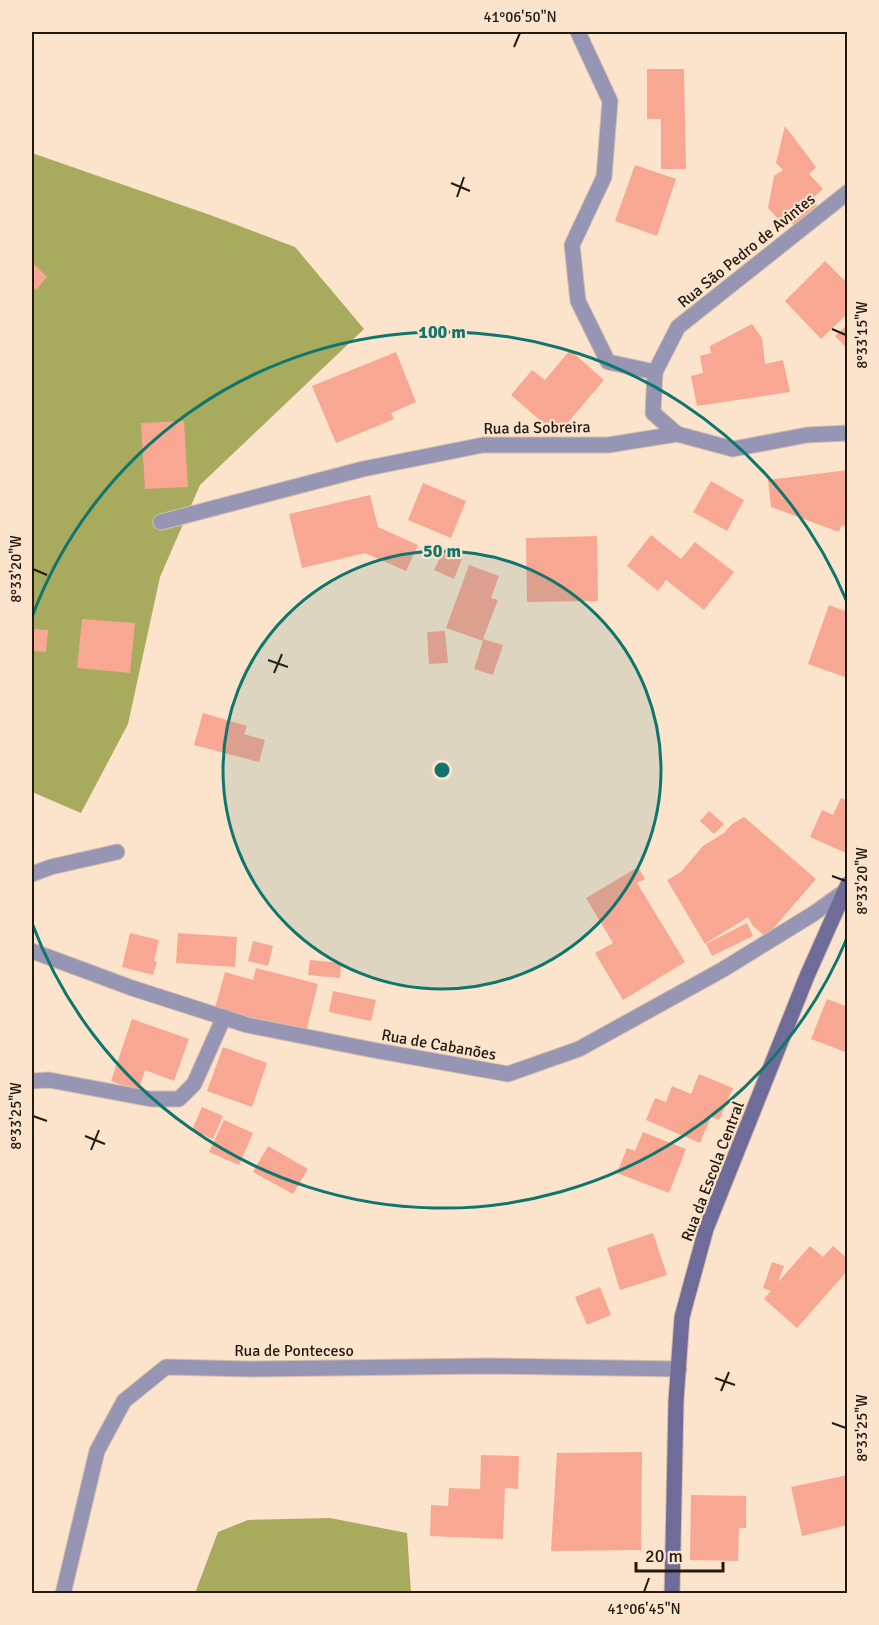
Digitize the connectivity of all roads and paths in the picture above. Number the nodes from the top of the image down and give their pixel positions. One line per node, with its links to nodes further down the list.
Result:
1 (578, 32): 3 (street)
2 (848, 192): 3 (street, Rua São Pedro de Avintes)
3 (655, 372): 5 (street, Rua São Pedro de Avintes)
4 (848, 433): 5 (street, Rua da Sobreira)
5 (676, 434): 6 (street, Rua da Sobreira)
6 (160, 522)
7 (117, 852): 8 (street)
8 (32, 874)
9 (846, 888): 11 (street, Rua de Cabanões); 13 (street, Rua da Escola Central)
10 (32, 951): 11 (street, Rua de Cabanões)
11 (224, 1017): 12 (street)
12 (32, 1081)
13 (679, 1369): 14 (street, Rua de Ponteceso); 15 (street, Rua da Escola Central)
14 (63, 1593)
15 (672, 1593)

